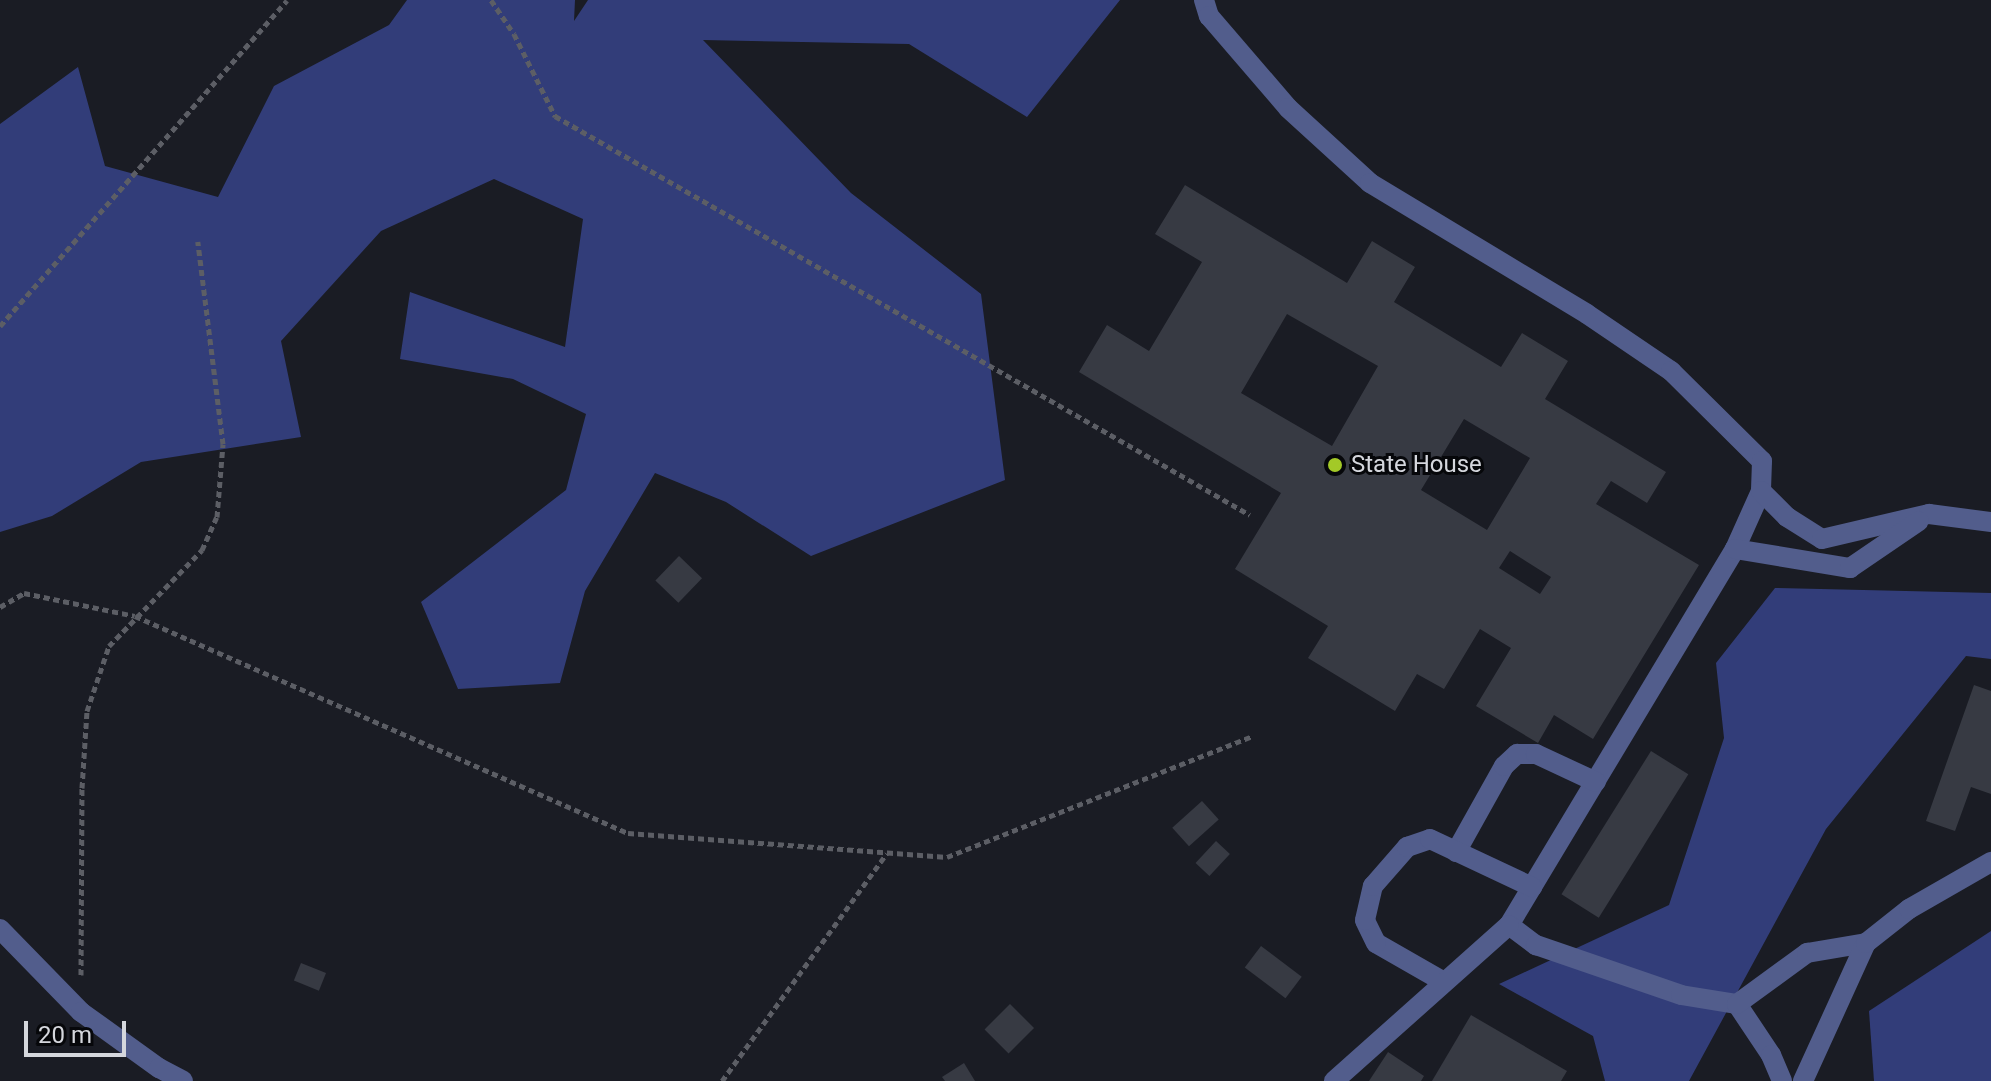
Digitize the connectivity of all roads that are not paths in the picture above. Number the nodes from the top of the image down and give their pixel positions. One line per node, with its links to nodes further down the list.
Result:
1 (1204, 0): 2 (street)
2 (1761, 491): 3 (street); 5 (street)
3 (1929, 514): 4 (street); 5 (street)
4 (1991, 522)
5 (1735, 549): 6 (street)
6 (1596, 782): 7 (street); 9 (street)
7 (1456, 852): 9 (street); 13 (street)
8 (1991, 862): 12 (street)
9 (1532, 887): 10 (street)
10 (1509, 925): 13 (street); 14 (street)
11 (0, 929): 15 (street)
12 (1866, 943): 14 (street); 18 (street)
13 (1444, 982): 16 (street)
14 (1737, 1004): 17 (street)
15 (183, 1081)
16 (1334, 1081)
17 (1782, 1081)
18 (1803, 1081)

